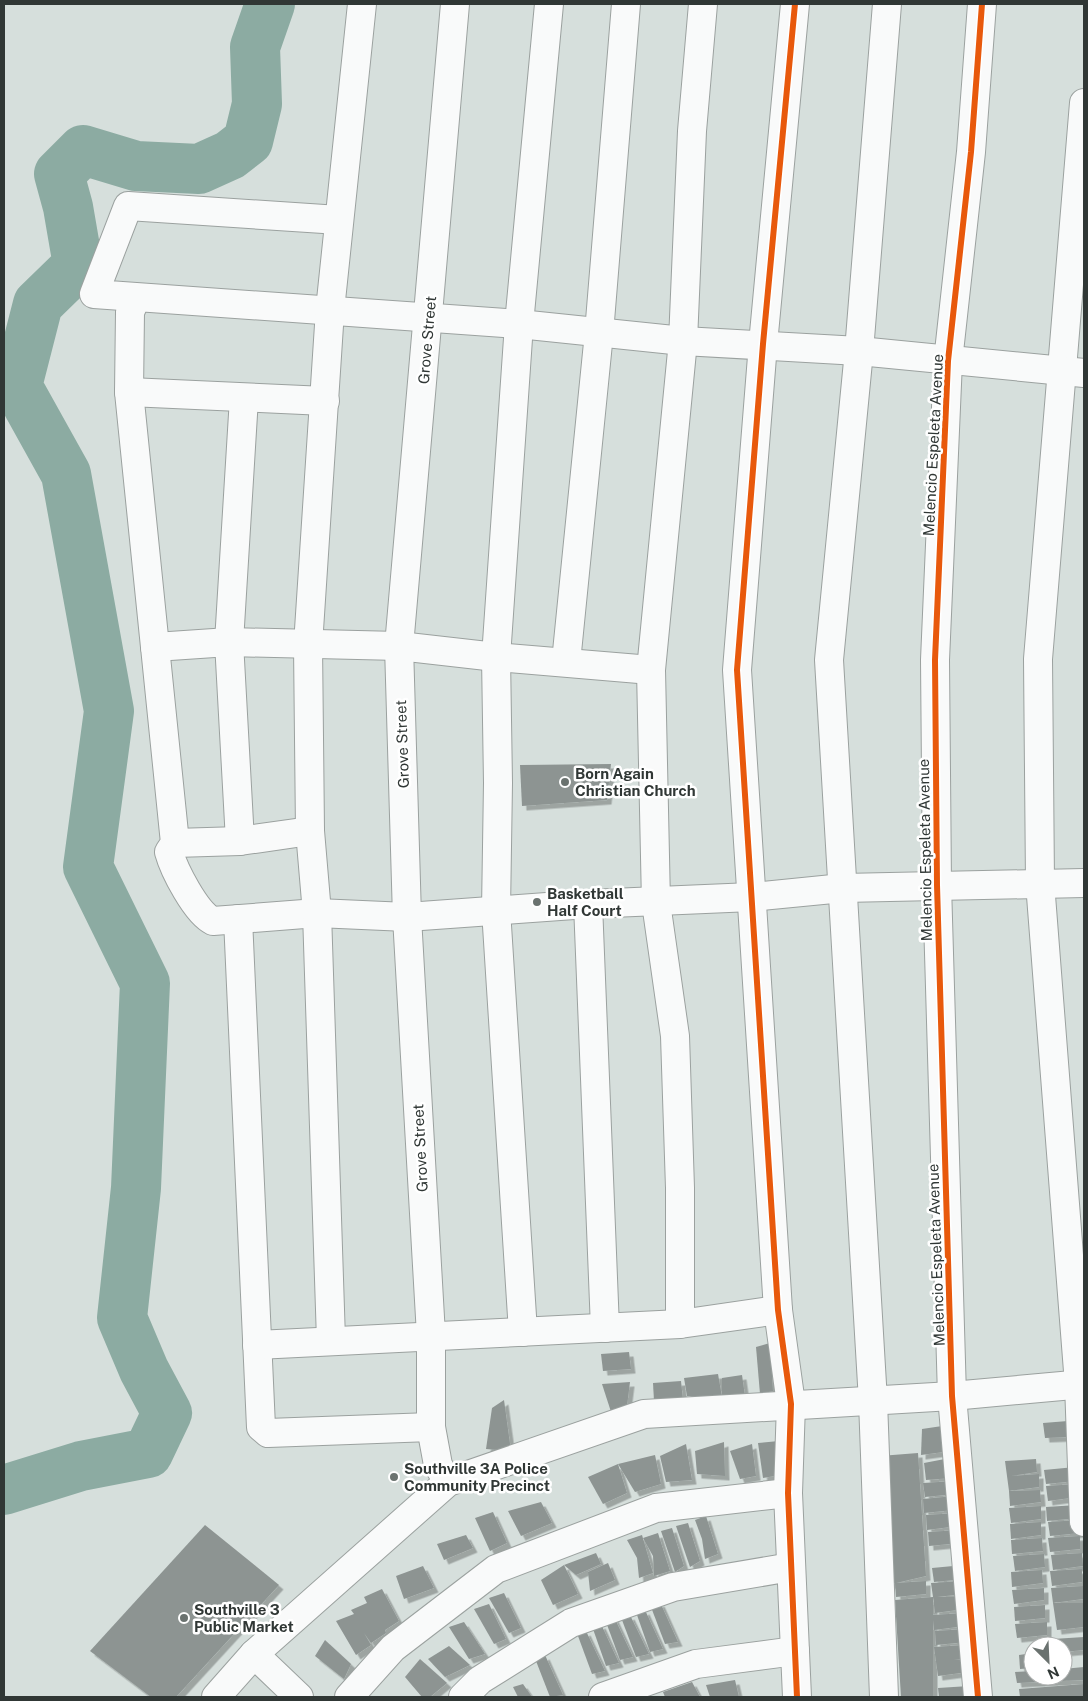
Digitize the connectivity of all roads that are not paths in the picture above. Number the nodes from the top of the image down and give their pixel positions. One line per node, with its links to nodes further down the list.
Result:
1 (362, 4): 10 (street)
2 (455, 4): 13 (street, Grove Street)
3 (549, 4): 14 (street)
4 (626, 4): 15 (street)
5 (703, 4): 16 (street)
6 (796, 4): 17 (street)
7 (887, 4): 18 (street)
8 (982, 4): 19 (street, Melencio Espeleta Avenue)
9 (1084, 102): 20 (street)
10 (339, 220): 11 (street); 12 (street)
11 (136, 298): 12 (street); 21 (street)
12 (330, 310): 13 (street); 23 (street)
13 (429, 317): 14 (street); 26 (street, Grove Street)
14 (519, 324): 15 (street); 28 (street)
15 (599, 333): 16 (street); 29 (street)
16 (683, 341): 17 (street); 30 (street)
17 (764, 344): 18 (street); 38 (street)
18 (859, 350): 19 (street); 37 (street)
19 (948, 361): 20 (street); 36 (street, Melencio Espeleta Avenue)
20 (1072, 372): 34 (street)
21 (129, 392): 22 (street); 27 (street)
22 (244, 398): 23 (street); 24 (street)
23 (325, 401): 25 (street)
24 (228, 642): 25 (street); 27 (street); 32 (street)
25 (308, 645): 26 (street); 31 (street)
26 (399, 646): 28 (street); 43 (street, Grove Street)
27 (155, 647): 33 (street)
28 (496, 657): 29 (street); 41 (street)
29 (566, 662): 30 (street)
30 (651, 670): 39 (street)
31 (310, 830): 32 (street); 42 (street)
32 (240, 841): 33 (street)
33 (175, 843): 44 (street)
34 (1040, 883): 35 (street); 36 (street); 52 (street)
35 (1084, 883)
36 (937, 884): 37 (street); 53 (street, Melencio Espeleta Avenue)
37 (843, 888): 38 (street); 54 (street)
38 (752, 897): 39 (street); 45 (street)
39 (656, 903): 40 (street); 46 (street)
40 (588, 904): 41 (street); 47 (street)
41 (496, 910): 43 (street); 48 (street)
42 (317, 913): 43 (street); 44 (street); 50 (street)
43 (407, 917): 49 (street, Grove Street)
44 (238, 919): 51 (street)
45 (778, 1310): 46 (street); 55 (street)
46 (680, 1324): 47 (street)
47 (605, 1328): 48 (street)
48 (524, 1332): 49 (street)
49 (431, 1335): 50 (street); 56 (street, Grove Street)
50 (331, 1340): 51 (street)
51 (257, 1345): 56 (street)
52 (1082, 1384): 53 (street); 59 (street)
53 (952, 1396): 54 (street); 70 (street, Melencio Espeleta Avenue)
54 (873, 1401): 55 (street); 69 (street)
55 (791, 1404): 57 (street); 58 (street)
56 (431, 1427): 57 (street, Grove Street)
57 (448, 1482): 62 (street)
58 (788, 1493): 60 (street); 65 (street)
59 (1084, 1522)
60 (791, 1567): 61 (street); 66 (street)
61 (795, 1652): 67 (street); 68 (street)
62 (254, 1654): 63 (street); 64 (street)
63 (216, 1697)
64 (299, 1697)
65 (349, 1697)
66 (463, 1697)
67 (603, 1697)
68 (797, 1697)
69 (884, 1697)
70 (978, 1697)

